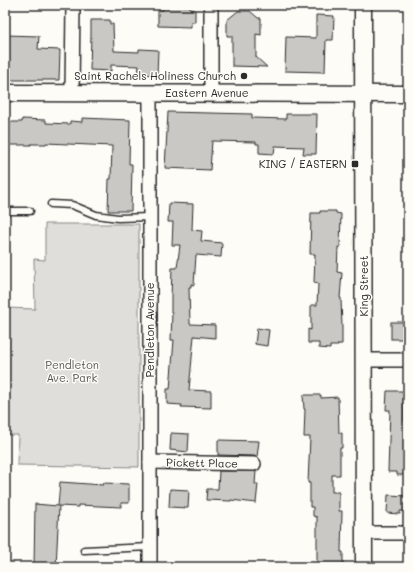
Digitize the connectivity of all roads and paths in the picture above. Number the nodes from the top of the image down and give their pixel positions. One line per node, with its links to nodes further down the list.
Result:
1 (73, 5): 5 (street)
2 (211, 5): 7 (street)
3 (363, 5): 8 (street, King Street)
4 (5, 93): 5 (street, Eastern Avenue)
5 (72, 93): 6 (street, Eastern Avenue)
6 (150, 93): 7 (street, Eastern Avenue); 13 (street, Pendleton Avenue)
7 (211, 93): 8 (street, Eastern Avenue)
8 (363, 94): 9 (street, Eastern Avenue); 14 (street, King Street)
9 (408, 94)
10 (51, 204): 13 (lane)
11 (5, 211): 12 (lane)
12 (30, 211)
13 (150, 218): 16 (street, Pendleton Avenue)
14 (364, 360): 15 (street); 18 (street, King Street)
15 (408, 360)
16 (150, 462): 17 (street, Pickett Place); 20 (street, Pendleton Avenue)
17 (254, 464)
18 (364, 533): 19 (street); 23 (street, King Street)
19 (408, 533)
20 (150, 548): 21 (lane); 22 (street, Pendleton Avenue)
21 (84, 550)
22 (150, 567)
23 (364, 567)

